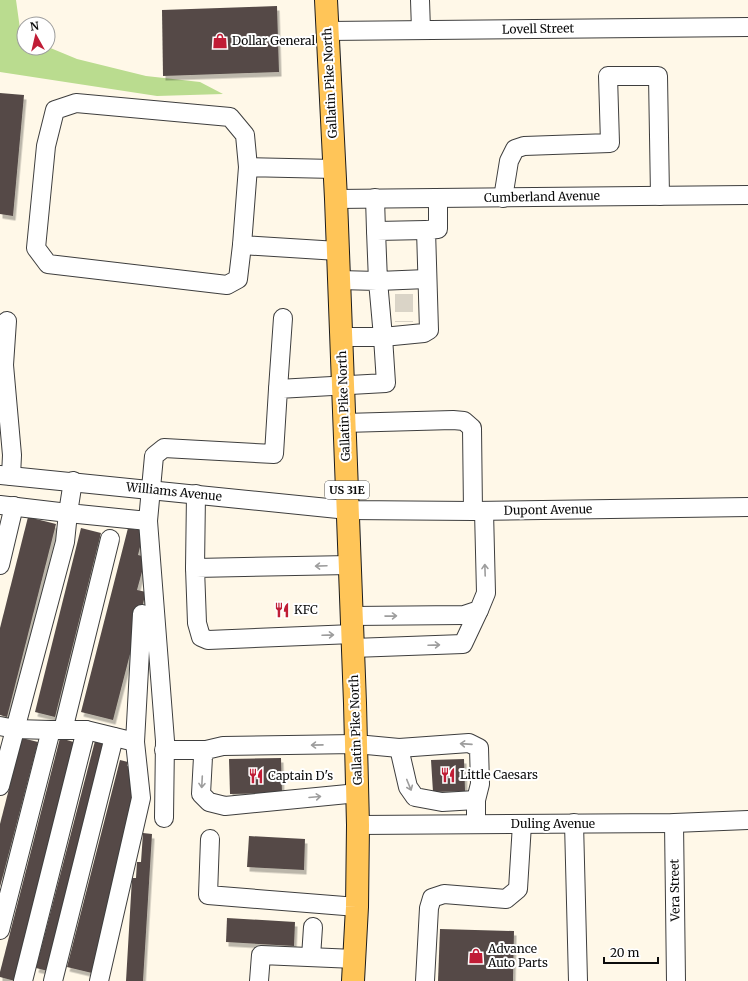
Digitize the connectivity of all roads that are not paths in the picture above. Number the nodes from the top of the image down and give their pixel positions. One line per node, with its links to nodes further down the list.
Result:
1 (326, 0): 5 (main road, Gallatin Pike North / US 31E)
2 (420, 0): 4 (street)
3 (748, 27): 4 (street, Lovell Street)
4 (421, 30): 5 (street, Lovell Street)
5 (327, 31): 7 (main road, Gallatin Pike North / US 31E)
6 (248, 167): 7 (street); 16 (street); 16 (street)
7 (335, 169): 13 (main road, Gallatin Pike North / US 31E)
8 (660, 196): 9 (street, Cumberland Avenue); 12 (street, Cumberland Avenue); 12 (street)
9 (748, 196)
10 (375, 198): 11 (street, Cumberland Avenue); 13 (street, Cumberland Avenue); 15 (street)
11 (438, 198): 12 (street, Cumberland Avenue); 14 (street)
12 (503, 198)
13 (336, 199): 17 (main road, Gallatin Pike North / US 31E)
14 (426, 230): 15 (street); 18 (street)
15 (376, 231): 20 (street)
16 (242, 245): 17 (street)
17 (338, 251): 19 (main road, Gallatin Pike North / US 31E)
18 (427, 279): 20 (street); 24 (street)
19 (339, 280): 20 (street); 23 (main road, Gallatin Pike North / US 31E)
20 (378, 280): 24 (street)
21 (283, 318): 26 (street)
22 (7, 321): 28 (street)
23 (341, 337): 24 (street); 25 (main road, Gallatin Pike North / US 31E)
24 (383, 337): 25 (street)
25 (343, 386): 26 (street); 27 (main road, Gallatin Pike North / US 31E)
26 (278, 389): 31 (street)
27 (344, 422): 35 (main road, Gallatin Pike North / US 31E); 36 (street)
28 (6, 440): 29 (street)
29 (5, 475): 30 (street, Williams Avenue)
30 (73, 481): 31 (street, Williams Avenue); 37 (street)
31 (152, 490): 32 (street, Williams Avenue); 38 (street)
32 (196, 494): 35 (street, Williams Avenue); 42 (street)
33 (7, 505): 37 (street); 40 (street)
34 (748, 507): 36 (street, Dupont Avenue)
35 (348, 510): 36 (street, Dupont Avenue); 41 (main road, Gallatin Pike North / US 31E)
36 (478, 511): 43 (street, one-way to 36)
37 (68, 513): 38 (street); 46 (street)
38 (148, 521): 53 (street)
39 (110, 539): 47 (street)
40 (0, 565)
41 (350, 565): 42 (street, one-way to 42); 45 (main road, Gallatin Pike North / US 31E)
42 (195, 568): 45 (street, one-way to 45)
43 (479, 610): 45 (street, one-way to 43); 45 (street, one-way to 43)
44 (142, 614): 50 (street)
45 (353, 633): 51 (main road, Gallatin Pike North / US 31E)
46 (7, 728): 47 (street); 55 (street)
47 (57, 730): 48 (street); 68 (street)
48 (86, 730): 49 (street); 71 (street)
49 (114, 737): 50 (street); 73 (street)
50 (135, 742): 74 (street)
51 (356, 744): 52 (street); 54 (street, one-way to 54); 56 (main road, Gallatin Pike North / US 31E)
52 (399, 748): 57 (street, one-way to 57); 57 (street, one-way to 52)
53 (164, 750): 54 (street); 58 (street)
54 (206, 750): 56 (street, one-way to 56)
55 (0, 786)
56 (358, 793): 64 (main road, Gallatin Pike North / US 31E)
57 (476, 800): 62 (street)
58 (164, 818)
59 (748, 820): 61 (street, Duling Avenue)
60 (574, 823): 61 (street, Duling Avenue); 63 (street, Duling Avenue); 78 (street)
61 (674, 823): 79 (street, Vera Street)
62 (476, 824): 63 (street, Duling Avenue); 64 (street, Duling Avenue)
63 (522, 824): 77 (street)
64 (358, 825): 66 (main road, Gallatin Pike North / US 31E)
65 (210, 839): 66 (street)
66 (357, 907): 70 (main road, Gallatin Pike North / US 31E)
67 (313, 927): 69 (street)
68 (0, 930)
69 (311, 957): 70 (street); 75 (street)
70 (355, 959): 76 (main road, Gallatin Pike North / US 31E)
71 (24, 979): 72 (street)
72 (48, 981)
73 (53, 981)
74 (99, 981)
75 (259, 981)
76 (353, 981)
77 (425, 981)
78 (578, 981)
79 (676, 981)

